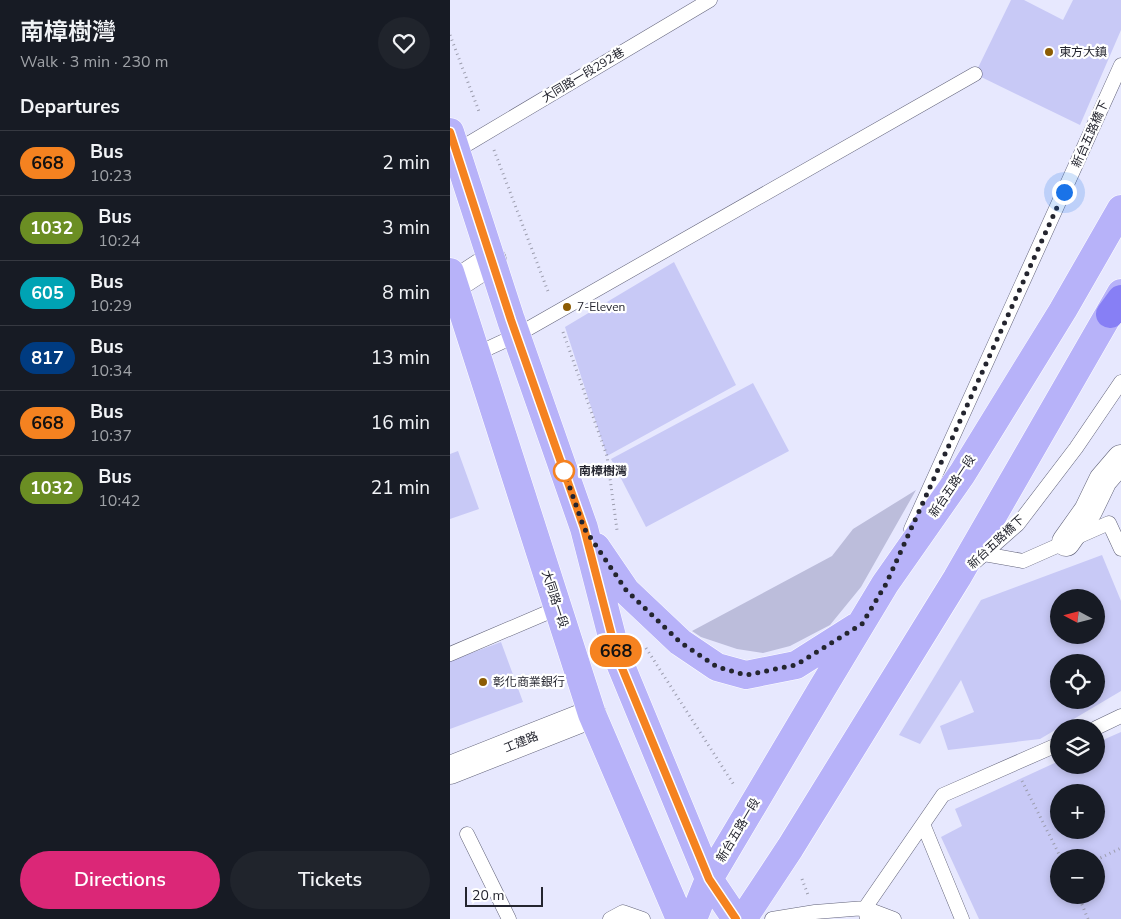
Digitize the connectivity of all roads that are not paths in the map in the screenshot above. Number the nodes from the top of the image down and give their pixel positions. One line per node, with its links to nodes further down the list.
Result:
1 (710, 0): 4 (lane, 大同路一段292巷)
2 (1121, 65): 18 (lane, 新台五路橋下)
3 (975, 74): 9 (lane)
4 (453, 141): 6 (main road)
5 (1121, 208): 18 (main road, 新台五路一段)
6 (492, 260): 7 (street); 9 (main road)
7 (452, 279): 10 (main road, 大同路一段)
8 (1117, 302): 17 (main road)
9 (516, 335): 10 (lane); 13 (main road)
10 (476, 354): 19 (main road, 大同路一段)
11 (1121, 382): 16 (lane, 新台五路橋下)
12 (1121, 459): 14 (street)
13 (584, 528): 20 (main road); 29 (main road)
14 (1066, 542): 15 (lane); 16 (lane)
15 (1121, 550)
16 (984, 554): 17 (lane, 新台五路橋下)
17 (957, 578): 37 (main road)
18 (886, 584): 20 (main road, 新台五路一段)
19 (558, 608): 21 (lane); 22 (main road, 大同路一段)
20 (862, 624): 29 (main road, 新台五路一段)
21 (450, 654)
22 (592, 714): 26 (street, 工建路); 34 (main road, 大同路一段)
23 (1121, 716): 24 (lane)
24 (1105, 724)
25 (1050, 748): 27 (lane)
26 (450, 770)
27 (923, 824): 30 (lane); 40 (lane)
28 (467, 834): 31 (lane)
29 (709, 879): 35 (main road, 新台五路一段); 36 (main road)
30 (866, 914): 38 (lane); 39 (lane)
31 (509, 919)
32 (610, 919): 33 (lane)
33 (643, 919)
34 (680, 919)
35 (693, 919)
36 (736, 919)
37 (743, 919)
38 (772, 919)
39 (894, 919)
40 (962, 919)

